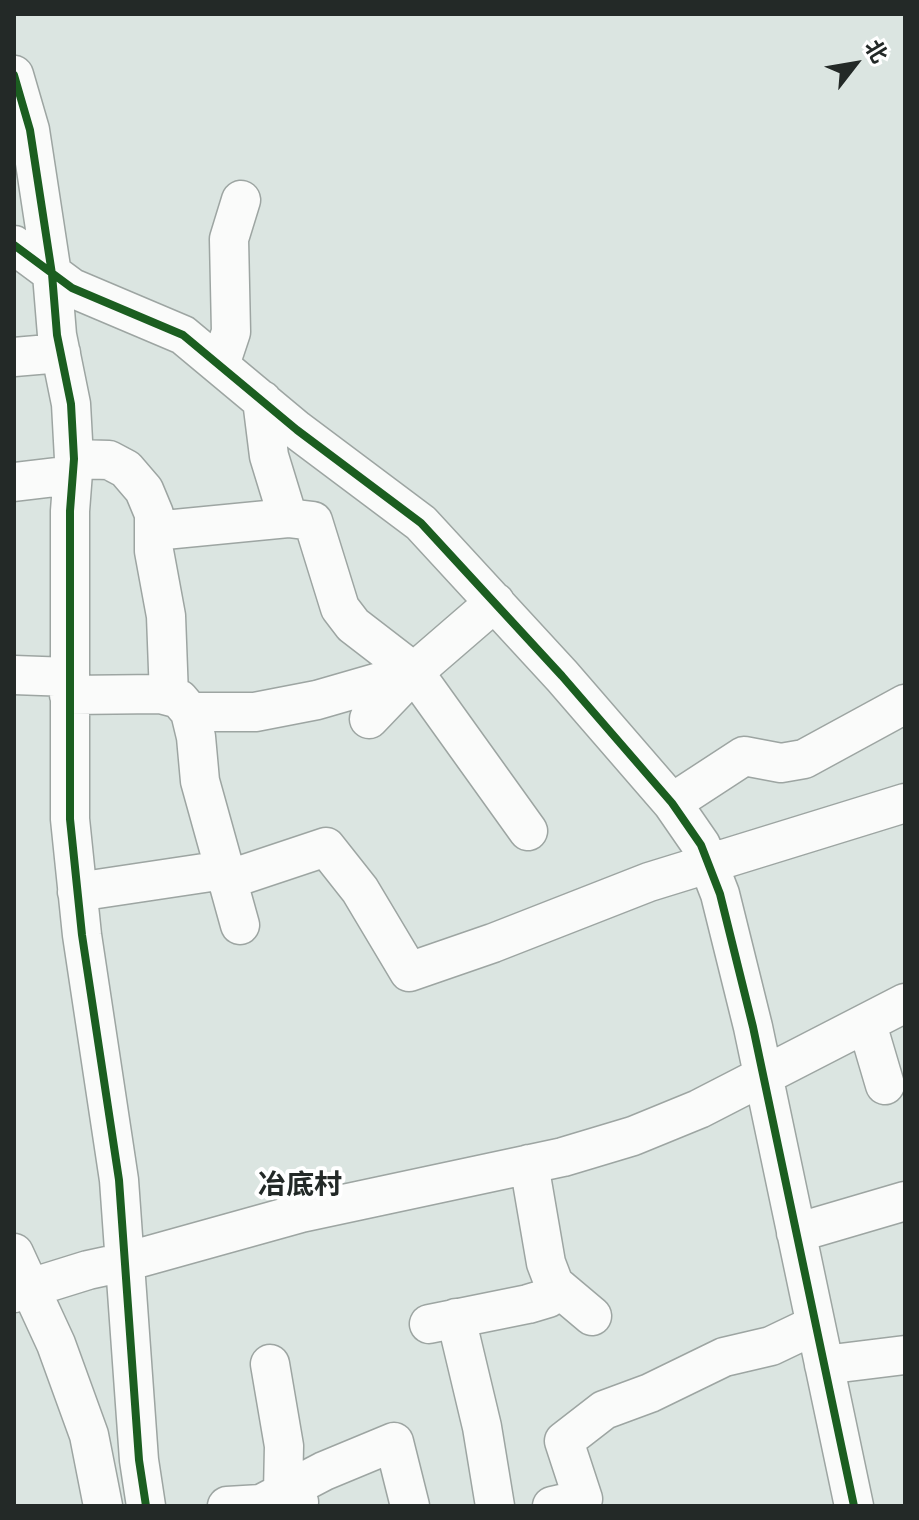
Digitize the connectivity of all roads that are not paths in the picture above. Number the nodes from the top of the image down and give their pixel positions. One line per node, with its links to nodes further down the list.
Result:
1 (16, 88): 4 (street)
2 (241, 200): 7 (street)
3 (14, 245): 4 (street)
4 (52, 274): 5 (street); 7 (street)
5 (61, 353): 6 (street); 9 (street)
6 (14, 357)
7 (220, 365): 8 (street)
8 (262, 400): 11 (street); 13 (street)
9 (74, 467): 10 (street); 12 (street); 16 (street)
10 (14, 482)
11 (288, 518): 12 (street); 14 (street)
12 (154, 531): 17 (street)
13 (495, 602): 14 (street); 20 (street)
14 (414, 672): 17 (street); 19 (street); 22 (street)
15 (14, 675): 16 (street)
16 (69, 686): 17 (street); 25 (street)
17 (180, 704): 24 (street)
18 (905, 704): 20 (street)
19 (369, 719)
20 (672, 803): 23 (street)
21 (905, 803): 23 (street)
22 (528, 831)
23 (708, 864): 24 (street); 29 (street)
24 (226, 875): 25 (street); 26 (street)
25 (77, 892): 35 (street)
26 (240, 925)
27 (905, 1003): 28 (street)
28 (867, 1024): 29 (street); 30 (street)
29 (764, 1077): 31 (street); 33 (street)
30 (885, 1085)
31 (529, 1164): 35 (street); 36 (street)
32 (905, 1201): 33 (street)
33 (796, 1233): 39 (street)
34 (14, 1253): 37 (street)
35 (125, 1262): 37 (street); 46 (street)
36 (560, 1289): 38 (street); 49 (street)
37 (22, 1290): 45 (street)
38 (592, 1316)
39 (815, 1325): 42 (street); 50 (street)
40 (905, 1355): 42 (street)
41 (270, 1364): 43 (street)
42 (824, 1365): 44 (street)
43 (294, 1499): 47 (street); 48 (street)
44 (852, 1505)
45 (103, 1506)
46 (146, 1506)
47 (227, 1506)
48 (410, 1506)
49 (495, 1506)
50 (552, 1506)

